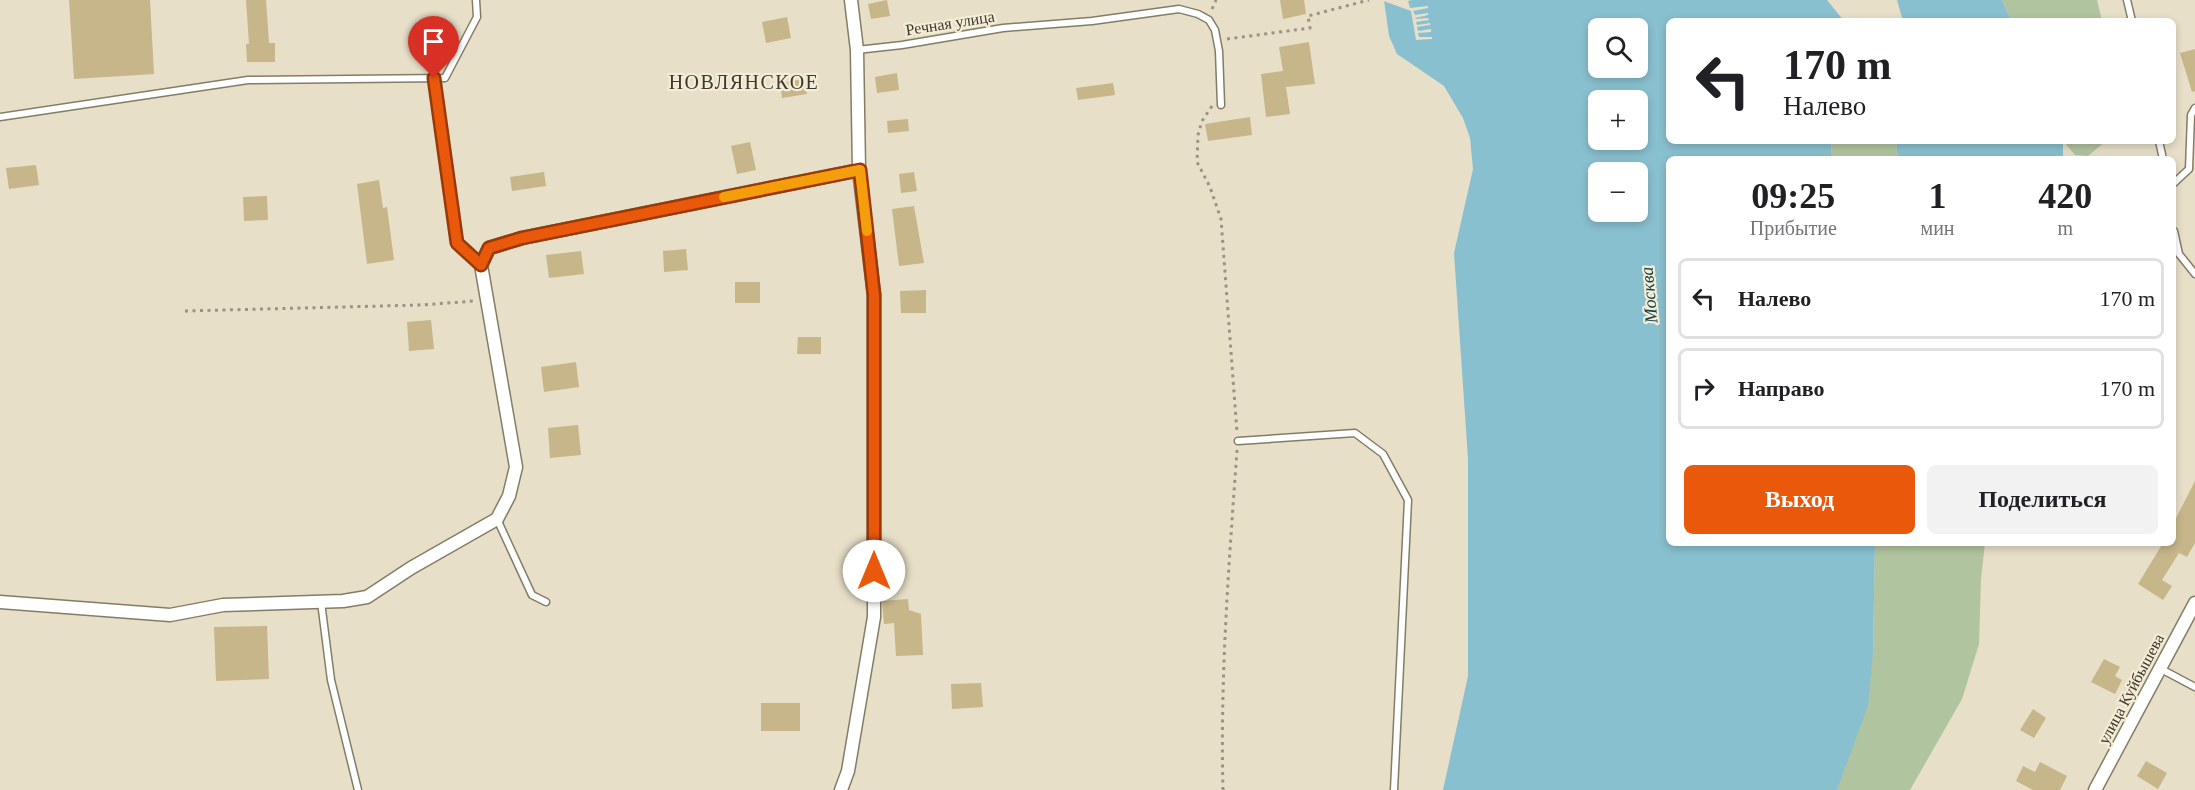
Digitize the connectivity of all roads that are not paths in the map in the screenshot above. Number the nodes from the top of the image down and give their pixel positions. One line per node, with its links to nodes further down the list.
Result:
1 (476, 0): 6 (lane)
2 (851, 0): 5 (street)
3 (2127, 0): 4 (lane)
4 (2131, 18)
5 (857, 50): 7 (lane, Речная улица); 10 (street)
6 (434, 78): 9 (lane); 13 (lane)
7 (1221, 105)
8 (2195, 108): 11 (lane)
9 (0, 117)
10 (860, 170): 13 (street); 24 (street)
11 (2176, 181)
12 (2176, 240): 14 (lane)
13 (481, 265): 16 (street)
14 (2195, 274)
15 (1238, 441): 25 (lane)
16 (497, 519): 18 (street); 19 (lane)
17 (0, 602): 18 (street)
18 (321, 602): 23 (lane)
19 (546, 602)
20 (2195, 603): 21 (street, улица Куйбышева)
21 (2161, 669): 22 (lane); 26 (street, улица Куйбышева)
22 (2195, 687)
23 (358, 790)
24 (841, 790)
25 (1394, 790)
26 (2094, 790)

